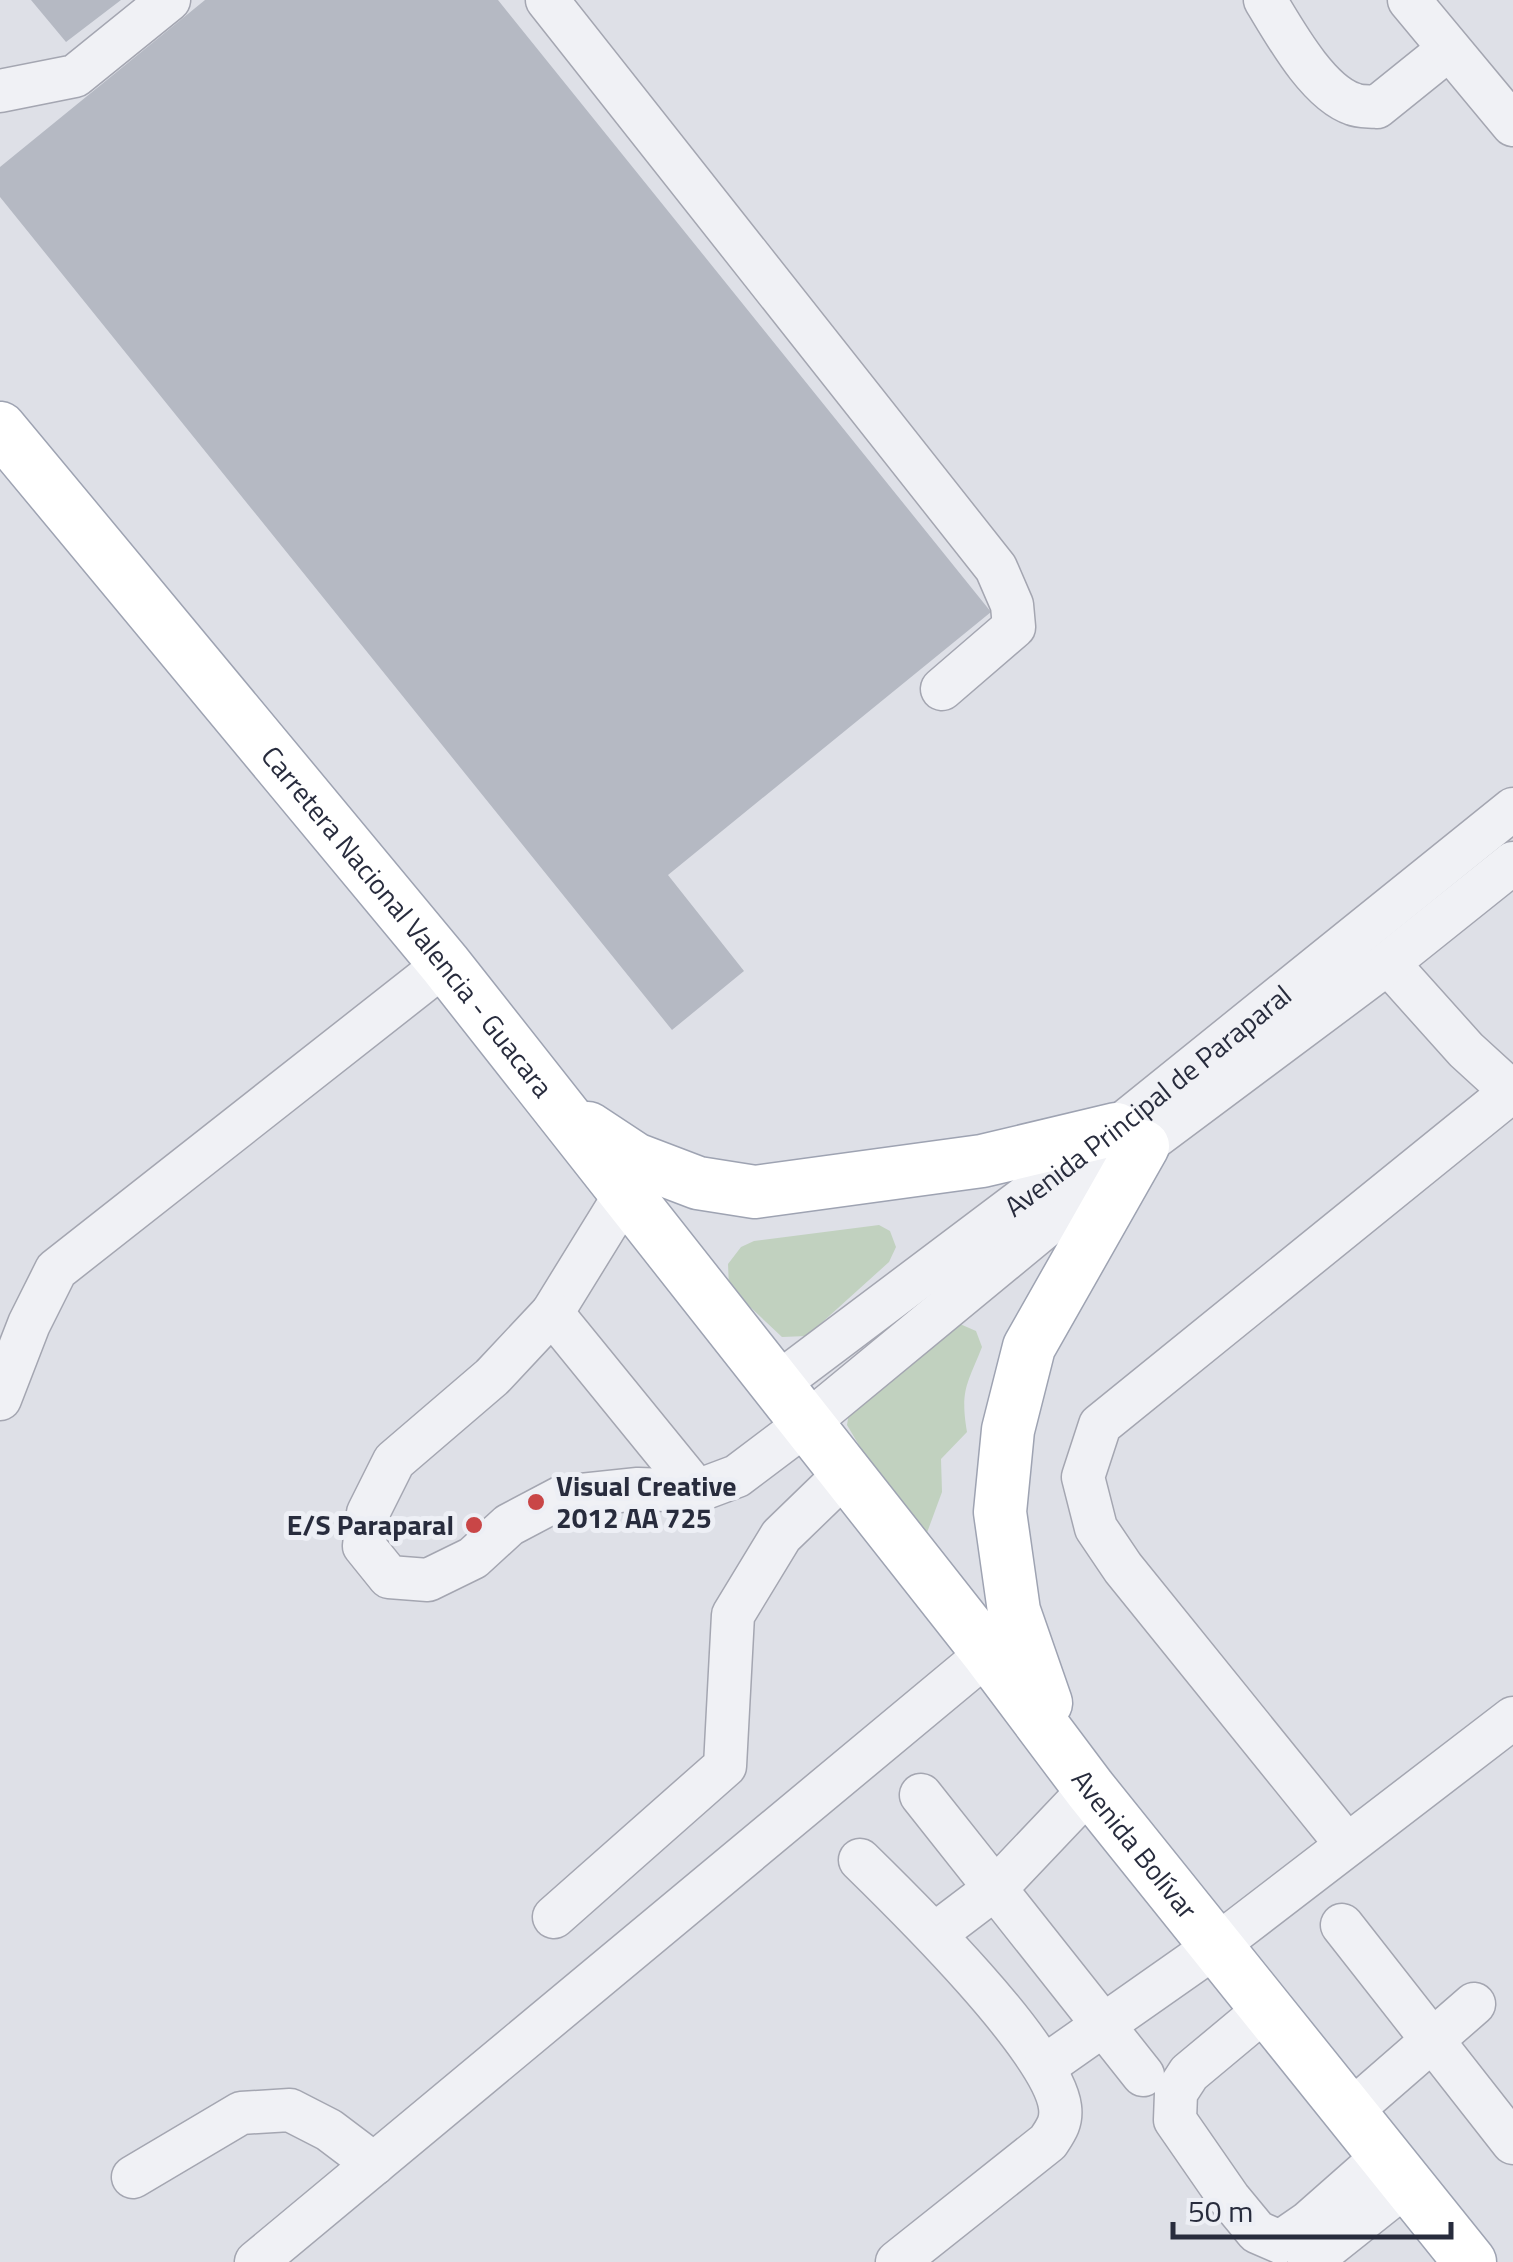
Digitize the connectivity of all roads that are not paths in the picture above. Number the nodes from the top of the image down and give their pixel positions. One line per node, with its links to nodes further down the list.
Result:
1 (169, 0): 6 (street)
2 (547, 0): 9 (street)
3 (1264, 0): 5 (street)
4 (1409, 0): 5 (street)
5 (1449, 48): 7 (street)
6 (0, 91)
7 (1513, 125)
8 (0, 428): 13 (main road, Carretera Nacional Valencia - Guacara)
9 (942, 689)
10 (1513, 809): 16 (street, Avenida Principal de Paraparal)
11 (1513, 863): 12 (street, Avenida Principal de Paraparal)
12 (1388, 963): 14 (street); 16 (street, Avenida Principal de Paraparal)
13 (445, 964): 15 (main road, Carretera Nacional Valencia - Guacara); 19 (street)
14 (1512, 1092): 27 (street)
15 (562, 1111): 16 (main road); 17 (main road, Carretera Nacional Valencia - Guacara)
16 (1130, 1137): 20 (street, Avenida Principal de Paraparal); 25 (main road)
17 (626, 1192): 18 (street); 20 (main road, Carretera Nacional Valencia - Guacara)
18 (552, 1314): 22 (street); 22 (street)
19 (0, 1399)
20 (790, 1405): 21 (main road, Avenida Bolívar); 22 (street, Avenida Principal de Paraparal)
21 (846, 1474): 23 (main road, Avenida Bolívar); 30 (street)
22 (696, 1491)
23 (988, 1653): 25 (main road, Avenida Bolívar); 42 (street)
24 (1513, 1718): 27 (street)
25 (1090, 1789): 29 (street); 33 (main road, Avenida Bolívar)
26 (921, 1796): 29 (street)
27 (1347, 1845): 33 (street)
28 (860, 1860): 32 (street)
29 (997, 1887): 32 (street); 36 (street)
30 (554, 1916)
31 (1342, 1925): 37 (street)
32 (934, 1934): 38 (street)
33 (1216, 1946): 35 (main road, Avenida Bolívar); 36 (street)
34 (1474, 2004): 37 (street)
35 (1267, 2008): 40 (main road, Avenida Bolívar); 45 (street)
36 (1105, 2024): 38 (street); 39 (street)
37 (1434, 2039): 40 (street); 41 (street)
38 (1045, 2066): 47 (street)
39 (1143, 2075)
40 (1351, 2111): 43 (main road, Avenida Bolívar)
41 (1513, 2142)
42 (374, 2164): 44 (street); 46 (street)
43 (1396, 2170): 45 (street); 48 (main road, Avenida Bolívar)
44 (133, 2178)
45 (1278, 2255)
46 (256, 2262)
47 (897, 2262)
48 (1470, 2262)

